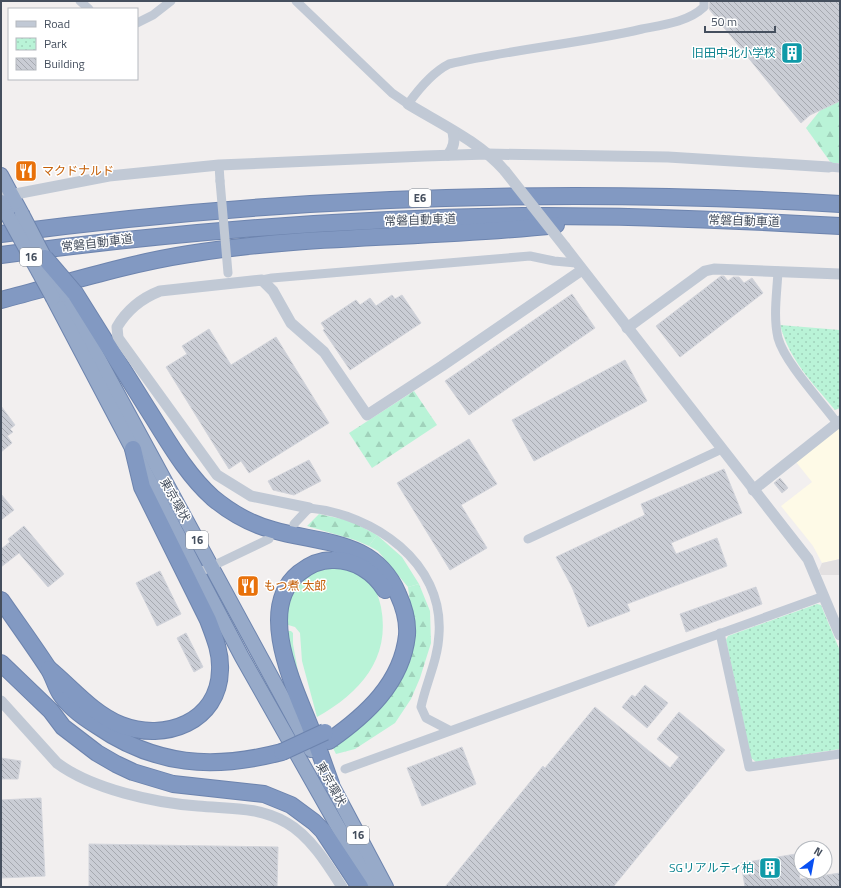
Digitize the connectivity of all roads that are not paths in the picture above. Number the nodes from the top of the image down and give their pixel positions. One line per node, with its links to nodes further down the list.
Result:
1 (80, 1): 5 (street)
2 (171, 1): 6 (street)
3 (296, 1): 7 (street)
4 (704, 1): 7 (street)
5 (88, 8)
6 (138, 22)
7 (408, 104): 8 (street)
8 (453, 132): 9 (street); 10 (street)
9 (487, 154): 10 (street); 12 (street); 22 (street, bridge)
10 (448, 155): 11 (street)
11 (219, 165): 14 (street); 25 (street, bridge)
12 (834, 168)
13 (1, 175): 14 (highway, 東京環状 / 16)
14 (5, 198): 16 (highway, 東京環状 / 16)
15 (840, 204): 19 (highway, 常磐自動車道 / E6)
16 (15, 215): 21 (highway, 東京環状 / 16, bridge); 27 (highway, 東京環状 / 16, bridge)
17 (632, 217): 18 (highway, 常磐自動車道 / E6); 20 (highway, 常磐自動車道 / E6); 28 (highway)
18 (840, 226)
19 (1, 234)
20 (1, 255)
21 (45, 258): 27 (highway, bridge)
22 (579, 267): 26 (street); 26 (street); 29 (street)
23 (778, 271): 24 (street); 29 (street); 30 (street)
24 (840, 274)
25 (228, 278): 26 (street); 34 (street)
26 (262, 280)
27 (64, 295): 31 (highway, 東京環状 / 16); 38 (highway, 東京環状 / 16); 49 (highway)
28 (1, 300)
29 (627, 328): 32 (street)
30 (839, 422): 33 (street)
31 (133, 449): 39 (highway, 東京環状 / 16); 45 (highway)
32 (722, 449): 33 (street); 37 (street)
33 (753, 490): 40 (street)
34 (309, 508): 35 (street); 48 (street)
35 (294, 524)
36 (269, 539): 38 (street)
37 (528, 539)
38 (211, 566): 39 (street); 53 (highway, 東京環状 / 16)
39 (198, 573): 56 (highway, 東京環状 / 16)
40 (824, 596): 42 (street); 43 (street)
41 (1, 600): 45 (highway)
42 (720, 633): 48 (street); 50 (street)
43 (840, 635)
44 (1, 663): 47 (highway)
45 (49, 669): 51 (highway)
46 (1, 701): 54 (street)
47 (52, 711): 51 (highway); 55 (highway)
48 (449, 730): 52 (street)
49 (327, 736): 51 (highway, bridge); 53 (highway)
50 (840, 754)
51 (284, 756)
52 (345, 768)
53 (331, 784): 57 (highway, 東京環状 / 16)
54 (342, 887)
55 (360, 887)
56 (372, 887)
57 (386, 887)

